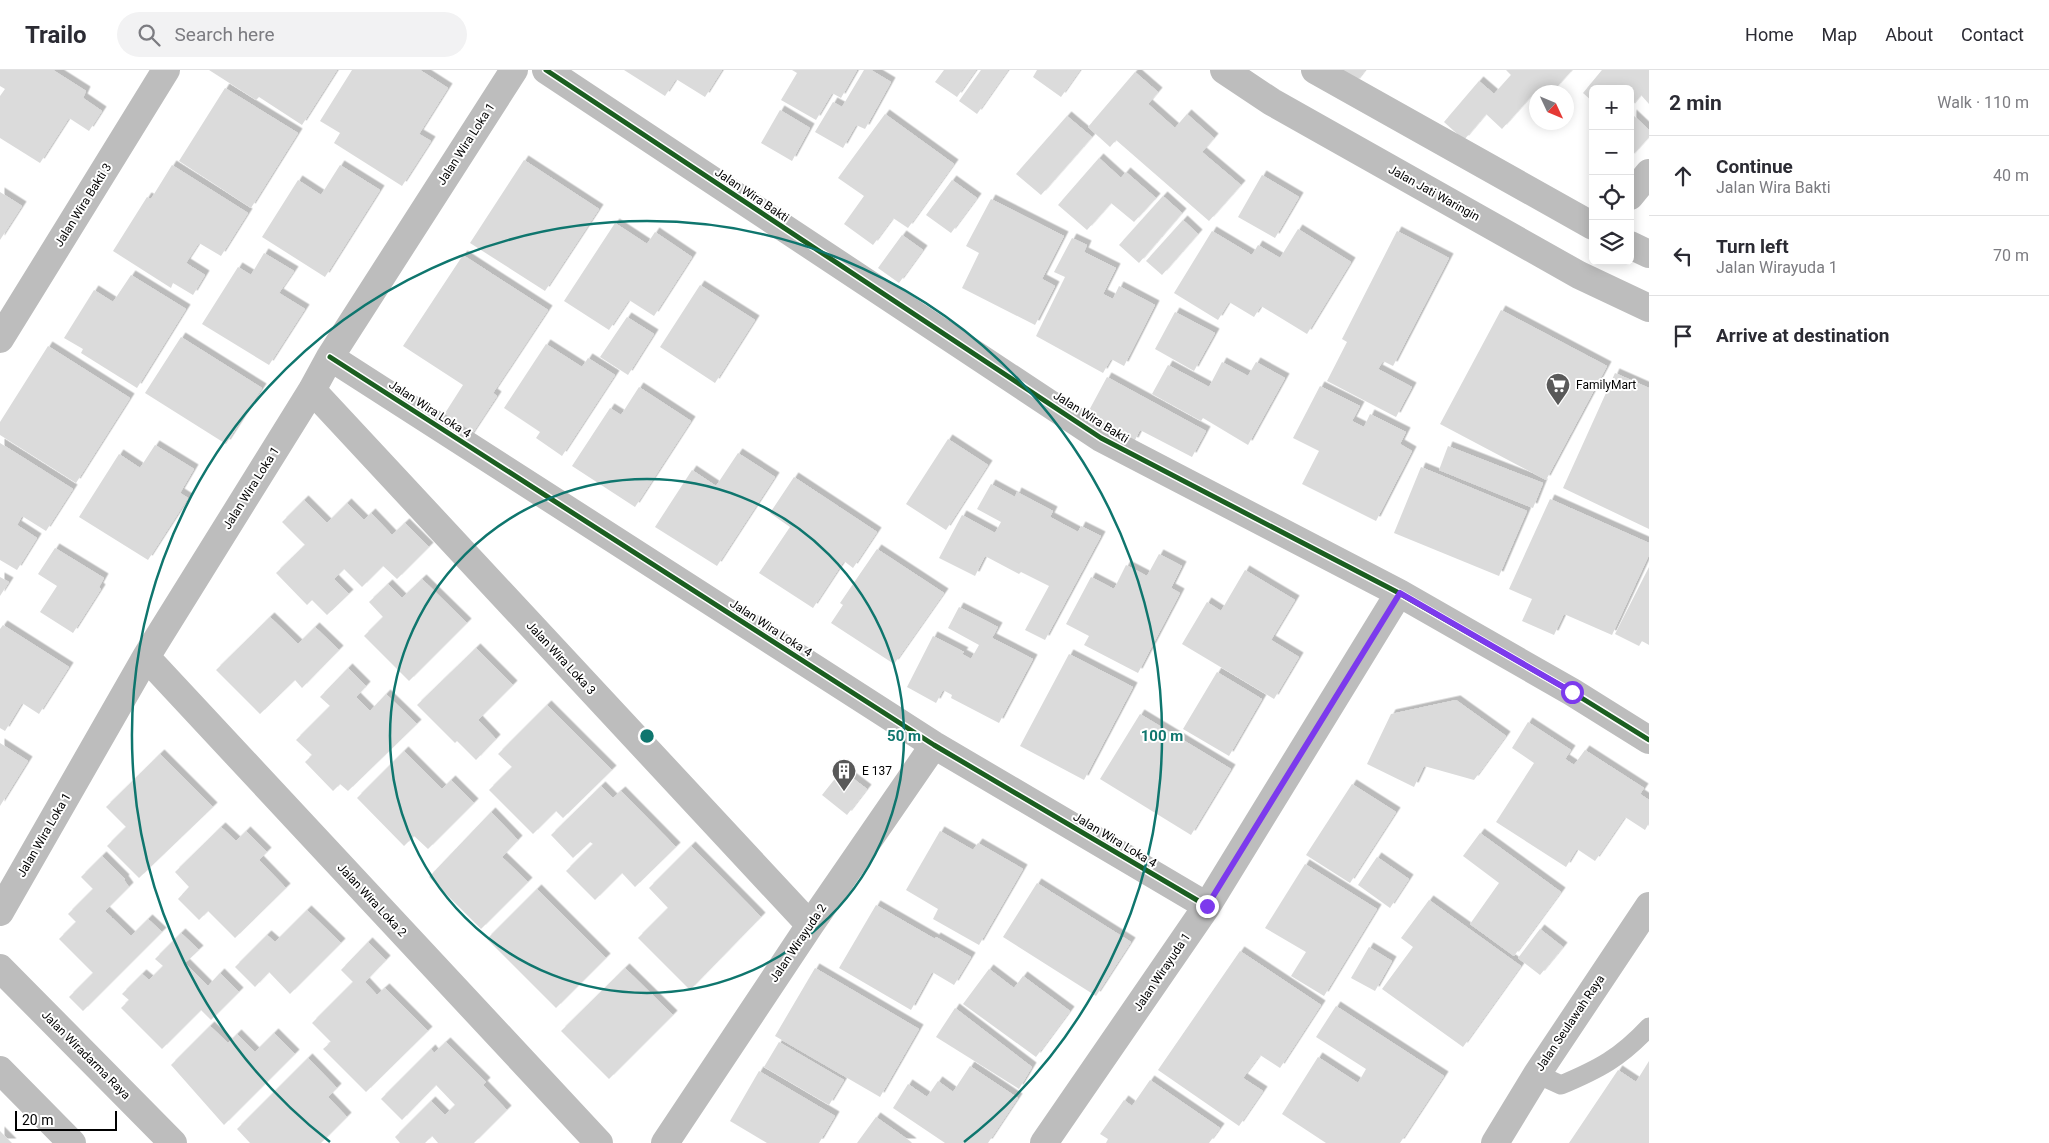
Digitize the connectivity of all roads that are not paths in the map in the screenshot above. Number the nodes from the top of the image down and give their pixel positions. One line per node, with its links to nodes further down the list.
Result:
1 (166, 70): 12 (street, Jalan Wira Bakti 3)
2 (514, 70): 13 (street, Jalan Wira Loka 1)
3 (546, 70): 15 (street, Jalan Wira Bakti)
4 (1224, 70): 11 (street, Jalan Jati Waringin)
5 (1315, 70): 8 (street)
6 (1649, 173): 7 (street)
7 (1634, 191)
8 (1589, 224)
9 (1634, 247): 10 (street)
10 (1649, 254)
11 (1649, 308)
12 (0, 339)
13 (330, 357): 14 (street, Jalan Wira Loka 1); 18 (street, Jalan Wira Loka 4)
14 (312, 390): 16 (street, Jalan Wira Loka 1); 22 (street, Jalan Wira Loka 3)
15 (1400, 593): 17 (street, Jalan Wira Bakti); 19 (street, Jalan Wirayuda 1)
16 (146, 657): 21 (street, Jalan Wira Loka 1); 29 (street, Jalan Wira Loka 2)
17 (1649, 740)
18 (934, 745): 19 (street, Jalan Wira Loka 4); 22 (street, Jalan Wirayuda 2)
19 (1207, 906): 31 (street, Jalan Wirayuda 1)
20 (1649, 906): 26 (street, Jalan Seulawah Raya)
21 (0, 912)
22 (810, 925): 30 (street, Jalan Wirayuda 2)
23 (0, 968): 28 (street, Jalan Wiradarma Raya)
24 (1649, 1027): 26 (lane)
25 (0, 1070): 27 (street)
26 (1536, 1074): 32 (street, Jalan Seulawah Raya)
27 (72, 1143)
28 (173, 1143)
29 (599, 1143)
30 (665, 1143)
31 (1044, 1143)
32 (1495, 1143)

